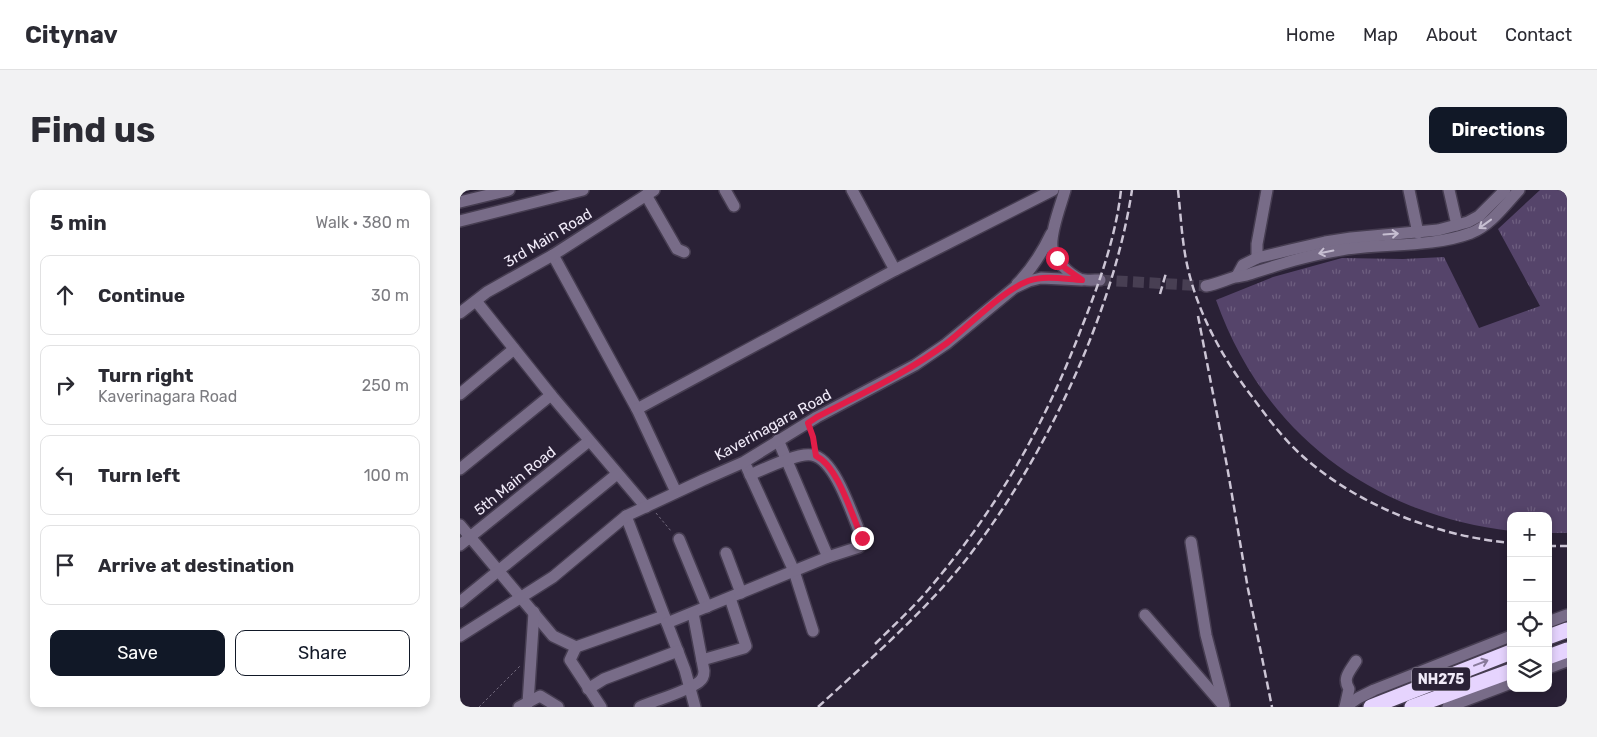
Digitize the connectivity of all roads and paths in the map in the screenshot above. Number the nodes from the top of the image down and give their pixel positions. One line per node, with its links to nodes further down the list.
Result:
1 (509, 190): 13 (street)
2 (583, 190): 15 (street)
3 (726, 190): 14 (street)
4 (852, 190): 22 (street)
5 (1053, 190): 22 (street)
6 (1065, 190): 16 (street)
7 (1268, 190): 21 (street)
8 (1409, 190): 18 (street)
9 (1449, 190): 17 (street)
10 (1505, 190): 17 (street)
11 (1519, 190): 23 (street, one-way to 23)
12 (650, 193): 19 (street); 20 (street, 3rd Main Road)
13 (460, 202)
14 (734, 206)
15 (460, 221)
16 (1055, 225): 24 (street); 27 (street)
17 (1457, 225): 18 (street)
18 (1418, 232): 21 (street, one-way to 18)
19 (684, 252)
20 (553, 255): 28 (street, 3rd Main Road); 33 (street)
21 (1257, 258): 23 (street)
22 (894, 270): 33 (street)
23 (1237, 276): 26 (street)
24 (1082, 280): 25 (street, Kaverinagara Road); 27 (street, Kaverinagara Road)
25 (1100, 280)
26 (1206, 286)
27 (1014, 288): 34 (street, Kaverinagara Road)
28 (476, 301): 29 (street, 3rd Main Road); 30 (street)
29 (460, 313)
30 (514, 349): 31 (street); 32 (street)
31 (460, 394)
32 (551, 396): 36 (street); 40 (street)
33 (636, 409): 43 (street)
34 (808, 423): 35 (street, Kaverinagara Road); 37 (path)
35 (778, 440): 38 (street); 39 (street, Kaverinagara Road)
36 (589, 441): 41 (street); 47 (street, 5th Main Road)
37 (816, 456): 38 (street); 52 (street)
38 (786, 460): 42 (street); 52 (street)
39 (744, 462): 42 (street); 43 (street, Kaverinagara Road)
40 (460, 469)
41 (617, 474): 44 (street); 53 (street)
42 (750, 475): 54 (street)
43 (676, 492): 44 (street, Kaverinagara Road)
44 (648, 506): 45 (street, Kaverinagara Road); 48 (path)
45 (626, 516): 56 (street, Kaverinagara Road); 64 (street)
46 (460, 525): 47 (street)
47 (470, 537): 50 (street, 5th Main Road); 53 (street)
48 (678, 539): 59 (street)
49 (1191, 542): 86 (street)
50 (460, 545)
51 (726, 554): 55 (street)
52 (828, 557): 54 (street)
53 (499, 571): 56 (street); 58 (street)
54 (794, 571): 55 (street); 67 (street)
55 (741, 593): 57 (street)
56 (520, 597): 60 (street); 68 (street, Kaverinagara Road)
57 (730, 598): 59 (street); 77 (street)
58 (460, 602)
59 (707, 608): 61 (street)
60 (534, 612): 71 (street); 75 (street)
61 (693, 613): 64 (street); 77 (street)
62 (1145, 615): 86 (street)
63 (1567, 615): 65 (street)
64 (666, 620): 71 (street); 73 (street)
65 (1552, 621)
66 (1567, 630): 69 (highway)
67 (813, 631)
68 (460, 636)
69 (1552, 636)
70 (1507, 638): 92 (street)
71 (576, 647): 84 (street)
72 (1567, 650): 76 (highway)
73 (678, 651): 83 (street); 84 (street)
74 (1507, 654): 93 (highway, NH275, one-way to 74)
75 (530, 656): 85 (street); 87 (path)
76 (1552, 656)
77 (702, 660): 83 (street)
78 (1356, 661): 92 (street)
79 (1567, 661): 80 (street)
80 (1552, 667)
81 (1507, 672): 94 (highway, NH275)
82 (1507, 685): 95 (street)
83 (690, 687): 90 (street); 91 (street)
84 (588, 689): 89 (street)
85 (523, 705): 88 (street)
86 (1224, 706)
87 (479, 707)
88 (558, 707)
89 (601, 707)
90 (640, 707)
91 (695, 707)
92 (1345, 707)
93 (1370, 707)
94 (1412, 707)
95 (1448, 707)

